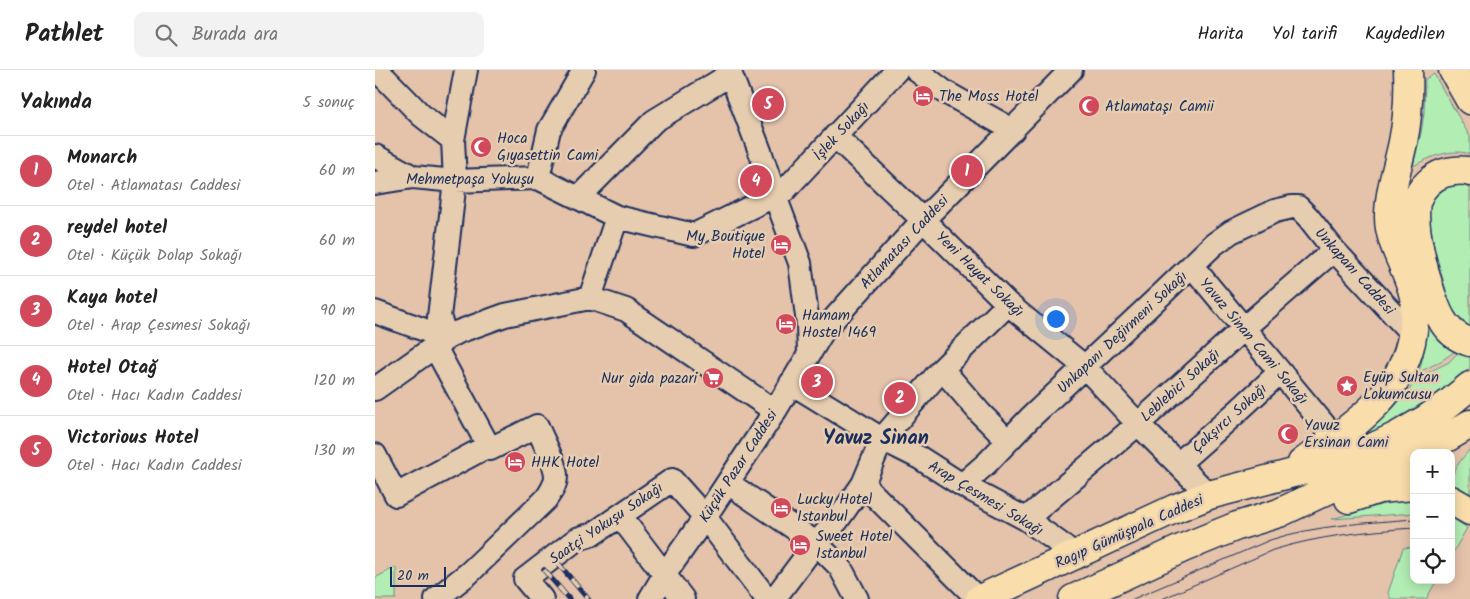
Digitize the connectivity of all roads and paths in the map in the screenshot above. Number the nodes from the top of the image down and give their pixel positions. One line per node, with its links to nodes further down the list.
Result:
1 (375, 70): 13 (street)
2 (466, 70): 13 (street)
3 (584, 70): 17 (street)
4 (897, 70): 12 (street, İşlek Sokağı)
5 (916, 70): 11 (street)
6 (1071, 70): 11 (street, Atlamatası Caddesi)
7 (1408, 70): 32 (main road)
8 (1453, 70): 10 (main road)
9 (730, 72): 20 (street); 21 (street)
10 (1470, 100)
11 (1013, 130): 24 (street, Atlamatası Caddesi)
12 (835, 136): 20 (street, İşlek Sokağı); 24 (street, Yeni Hayat Sokağı)
13 (453, 140): 18 (street)
14 (375, 156): 16 (street)
15 (1470, 172): 34 (main road)
16 (413, 176): 18 (street, Mehmetpaşa Yokuşu); 19 (street, Mehmetpaşa Yokuşu)
17 (538, 178): 18 (street, Mehmetpaşa Yokuşu); 21 (street, Mehmetpaşa Yokuşu)
18 (455, 181): 33 (street)
19 (375, 183)
20 (780, 193): 23 (street, Mehmetpaşa Yokuşu); 35 (street)
21 (578, 198): 23 (street, Mehmetpaşa Yokuşu)
22 (1298, 207): 25 (street, Unkapanı Caddesi); 26 (street, Unkapanı Değirmeni Sokağı)
23 (617, 217): 27 (street)
24 (923, 220): 28 (street, Yeni Hayat Sokağı); 31 (street, Atlamatası Caddesi)
25 (1334, 250): 30 (street, Leblebici Sokağı); 32 (street, Unkapanı Caddesi)
26 (1192, 266): 30 (street, Yavuz Sinan Cami Sokağı); 36 (street, Unkapanı Değirmeni Sokağı)
27 (590, 298): 33 (street); 42 (street)
28 (1008, 304): 36 (street, Yeni Hayat Sokağı); 37 (street)
29 (375, 312): 33 (street)
30 (1244, 328): 38 (street, Yavuz Sinan Cami Sokağı); 43 (street, Leblebici Sokağı)
31 (823, 330): 35 (street, Küçük Pazar Caddesi)
32 (1413, 335): 46 (main road)
33 (441, 342): 41 (street); 48 (street)
34 (1470, 342)
35 (809, 353): 39 (street, Küçük Pazar Caddesi)
36 (1085, 367): 43 (street, Yeni Hayat Sokağı); 47 (street, Unkapanı Değirmeni Sokağı)
37 (942, 369): 45 (street); 47 (street)
38 (1280, 372): 46 (street, Yavuz Sinan Cami Sokağı); 52 (street, Çakşırcı Sokağı)
39 (791, 383): 42 (street, Küçük Pazar Caddesi); 45 (street, Arap Çesmesi Sokağı)
40 (1470, 386): 53 (main road, Ragıp Gümüşpala Caddesi)
41 (375, 388)
42 (775, 411): 54 (street, Küçük Pazar Caddesi)
43 (1138, 424): 52 (street, Yeni Hayat Sokağı); 64 (street, Leblebici Sokağı)
44 (1470, 424): 49 (main road)
45 (881, 439): 55 (street); 56 (street, Arap Çesmesi Sokağı)
46 (1336, 439): 53 (main road)
47 (1007, 440): 56 (street, Unkapanı Değirmeni Sokağı)
48 (488, 446): 50 (street); 68 (street)
49 (1428, 449)
50 (375, 454)
51 (1410, 458): 61 (main road)
52 (1178, 464): 58 (street, Yeni Hayat Sokağı)
53 (1283, 476): 58 (main road, Ragıp Gümüşpala Caddesi)
54 (728, 483): 63 (street, Küçük Pazar Caddesi); 65 (street)
55 (863, 484): 65 (street); 75 (street)
56 (962, 485): 64 (street, Arap Çesmesi Sokağı)
57 (1410, 486): 61 (main road)
58 (1209, 496): 66 (main road, Ragıp Gümüşpala Caddesi)
59 (1455, 502): 60 (main road)
60 (1470, 511)
61 (1279, 513): 76 (main road)
62 (620, 516): 63 (street, Saatçi Yokuşu Sokağı); 67 (street); 69 (street, Saatçi Yokuşu Sokağı)
63 (705, 517): 67 (street, Küçük Pazar Caddesi); 72 (street)
64 (1026, 519): 66 (street, Arap Çesmesi Sokağı)
65 (816, 544): 73 (street); 74 (street)
66 (1075, 555): 75 (main road, Ragıp Gümüşpala Caddesi)
67 (665, 574): 70 (street, Küçük Pazar Caddesi); 71 (street)
68 (436, 599)
69 (542, 599)
70 (650, 599)
71 (683, 599)
72 (767, 599)
73 (774, 599)
74 (857, 599)
75 (979, 599)
76 (1073, 599)

